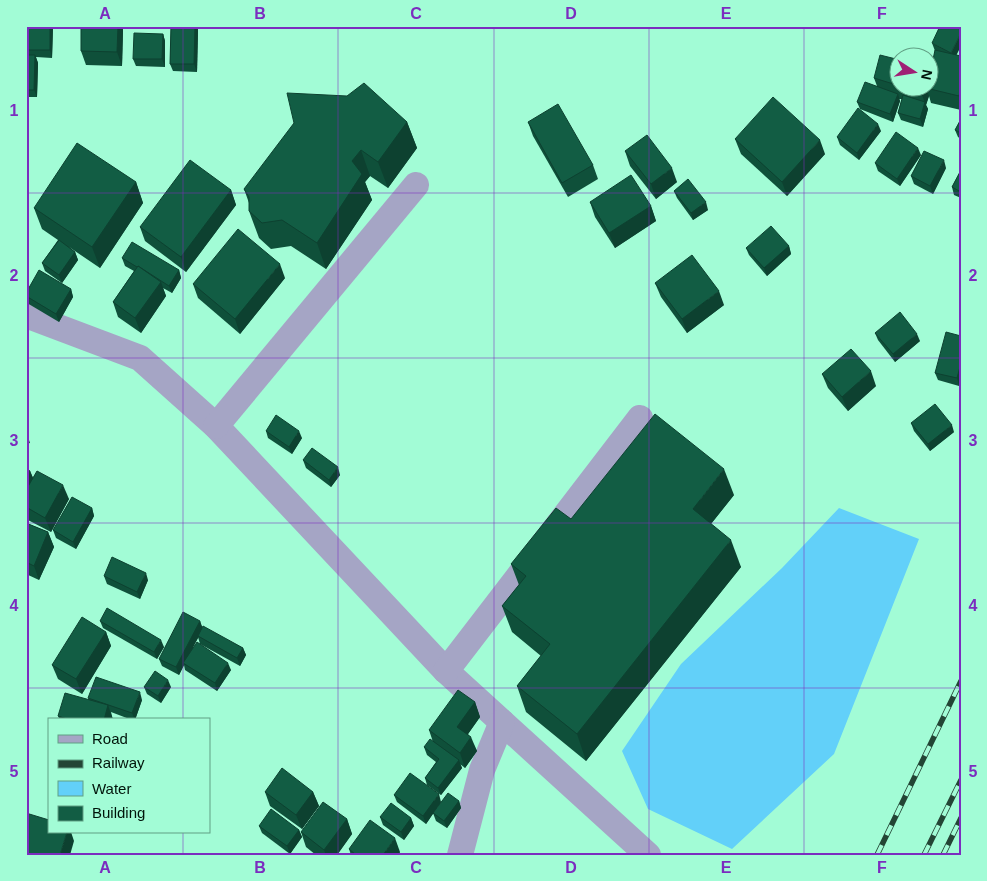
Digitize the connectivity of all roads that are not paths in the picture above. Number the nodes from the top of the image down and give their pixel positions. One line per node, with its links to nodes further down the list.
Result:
1 (416, 185): 4 (street)
2 (26, 314): 4 (street)
3 (640, 418): 5 (street)
4 (216, 426): 5 (street)
5 (446, 672): 6 (street)
6 (502, 722): 7 (street); 8 (street)
7 (460, 855)
8 (648, 855)

